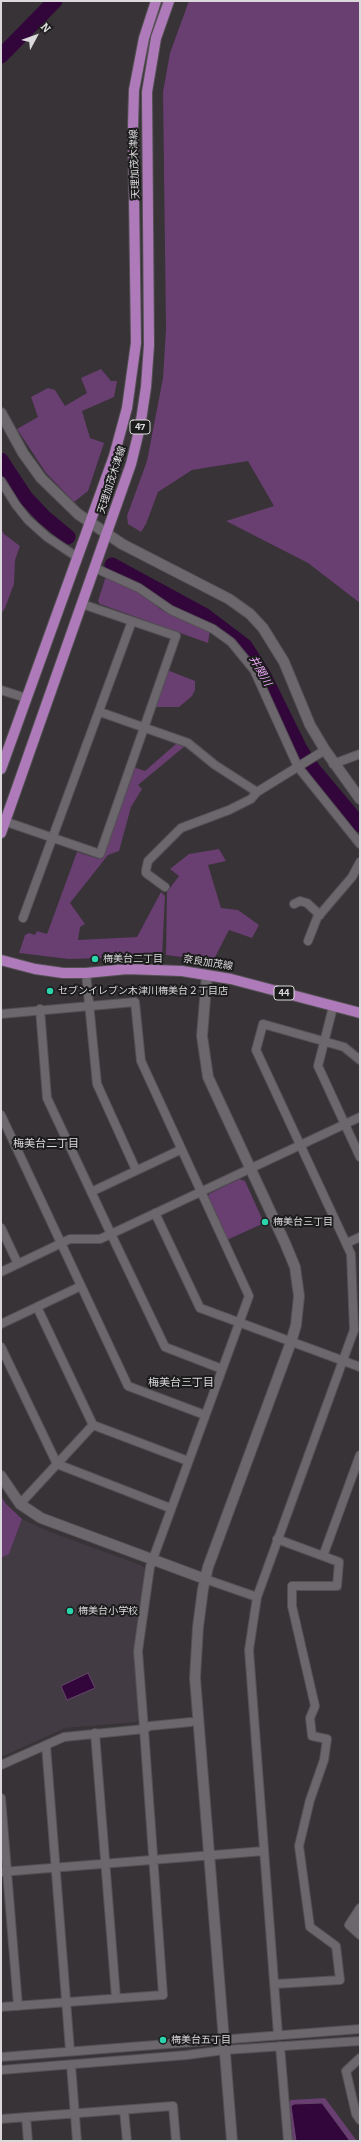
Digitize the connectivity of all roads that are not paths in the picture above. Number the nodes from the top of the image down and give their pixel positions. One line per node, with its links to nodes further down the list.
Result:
1 (156, 1): 5 (main road, 天理加茂木津線 / 47)
2 (170, 1): 6 (main road, 天理加茂木津線 / 47)
3 (1, 413): 5 (street)
4 (1, 481): 7 (street)
5 (89, 522): 6 (street); 7 (main road, 天理加茂木津線 / 47)
6 (107, 533): 8 (main road, 天理加茂木津線 / 47); 15 (street)
7 (77, 557): 12 (main road, 天理加茂木津線 / 47)
8 (95, 568): 9 (main road, 天理加茂木津線 / 47); 18 (street)
9 (82, 604): 10 (street); 22 (main road, 天理加茂木津線 / 47)
10 (132, 621): 13 (street); 14 (street)
11 (1, 690): 12 (street)
12 (26, 698): 19 (main road, 天理加茂木津線 / 47)
13 (100, 712): 14 (street); 24 (street)
14 (143, 727): 20 (street); 24 (street)
15 (321, 753): 17 (street); 18 (street)
16 (360, 754): 17 (street)
17 (333, 764): 21 (street)
18 (298, 767): 20 (street); 25 (street)
19 (1, 769)
20 (257, 792): 27 (street)
21 (360, 799)
22 (3, 821): 23 (main road, 天理加茂木津線 / 47); 24 (street)
23 (1, 833)
24 (54, 838): 30 (street)
25 (360, 844)
26 (360, 862): 29 (street)
27 (165, 887)
28 (294, 904): 29 (street)
29 (320, 915): 31 (street)
30 (23, 918)
31 (308, 941)
32 (1, 960): 33 (main road, 奈良加茂線 / 44)
33 (86, 973): 34 (main road, 奈良加茂線 / 44); 35 (street)
34 (207, 975): 36 (main road, 奈良加茂線 / 44); 48 (street)
35 (89, 1006): 37 (street); 46 (street); 49 (street)
36 (333, 1006): 38 (main road, 奈良加茂線 / 44); 40 (street)
37 (40, 1009): 39 (street); 50 (street)
38 (360, 1013)
39 (1, 1014)
40 (324, 1042): 41 (street); 44 (street); 45 (street)
41 (360, 1060)
42 (1, 1115): 57 (street)
43 (360, 1117): 44 (street)
44 (345, 1124): 45 (street); 47 (street)
45 (300, 1145): 48 (street); 56 (street)
46 (180, 1150): 49 (street); 51 (street)
47 (360, 1156)
48 (250, 1168): 51 (street); 64 (street)
49 (136, 1170): 50 (street)
50 (91, 1192): 54 (street)
51 (200, 1192): 52 (street); 62 (street)
52 (155, 1213): 54 (street); 62 (street)
53 (1, 1228): 58 (street)
54 (111, 1234): 57 (street); 68 (street)
55 (360, 1237): 56 (street)
56 (347, 1243): 66 (street)
57 (62, 1244): 58 (street); 60 (street)
58 (18, 1264): 59 (street)
59 (1, 1272)
60 (81, 1286): 61 (street); 69 (street)
61 (37, 1307): 63 (street); 70 (street)
62 (239, 1323): 64 (street); 68 (street)
63 (1, 1324)
64 (291, 1342): 66 (street); 80 (street)
65 (1, 1347): 73 (street)
66 (342, 1360): 67 (street); 77 (street)
67 (360, 1367)
68 (222, 1369): 69 (street)
69 (205, 1415): 72 (street)
70 (93, 1425): 72 (street); 73 (street)
71 (360, 1455): 78 (street)
72 (188, 1461): 76 (street)
73 (57, 1464): 75 (street); 76 (street)
74 (1, 1476): 75 (street)
75 (20, 1504): 79 (street)
76 (170, 1508): 79 (street)
77 (277, 1539): 78 (street); 81 (street)
78 (323, 1556): 98 (street)
79 (152, 1559): 80 (street); 83 (street)
80 (205, 1579): 81 (street); 89 (street)
81 (257, 1597): 88 (street)
82 (191, 1722): 83 (street)
83 (144, 1729): 84 (street); 90 (street)
84 (95, 1733): 85 (street); 91 (street)
85 (46, 1745): 86 (street); 92 (street)
86 (1, 1765)
87 (1, 1798): 93 (street)
88 (264, 1851): 89 (street); 98 (street)
89 (209, 1856): 90 (street); 106 (street)
90 (154, 1860): 91 (street); 99 (street)
91 (105, 1864): 92 (street); 99 (street)
92 (56, 1868): 93 (street); 100 (street)
93 (4, 1872): 101 (street)
94 (360, 1908): 95 (street)
95 (353, 1919): 96 (street); 97 (street)
96 (360, 1924)
97 (360, 1935)
98 (276, 1984): 104 (street)
99 (116, 1998): 100 (street)
100 (67, 2001): 101 (street); 108 (street)
101 (18, 2006): 102 (street)
102 (1, 2007)
103 (360, 2029): 104 (street)
104 (278, 2035): 106 (street)
105 (360, 2042): 107 (street)
106 (225, 2045): 107 (street); 108 (street); 111 (street); 122 (street)
107 (280, 2046): 123 (street)
108 (70, 2051): 109 (street)
109 (1, 2057)
110 (360, 2058): 117 (street)
111 (71, 2065): 112 (street); 114 (street)
112 (1, 2070)
113 (124, 2110): 114 (street); 120 (street); 121 (street)
114 (75, 2113): 115 (street); 119 (street)
115 (26, 2117): 116 (street); 118 (street)
116 (1, 2119)
117 (360, 2120)
118 (28, 2141)
119 (77, 2141)
120 (127, 2141)
121 (176, 2141)
122 (232, 2141)
123 (288, 2141)

